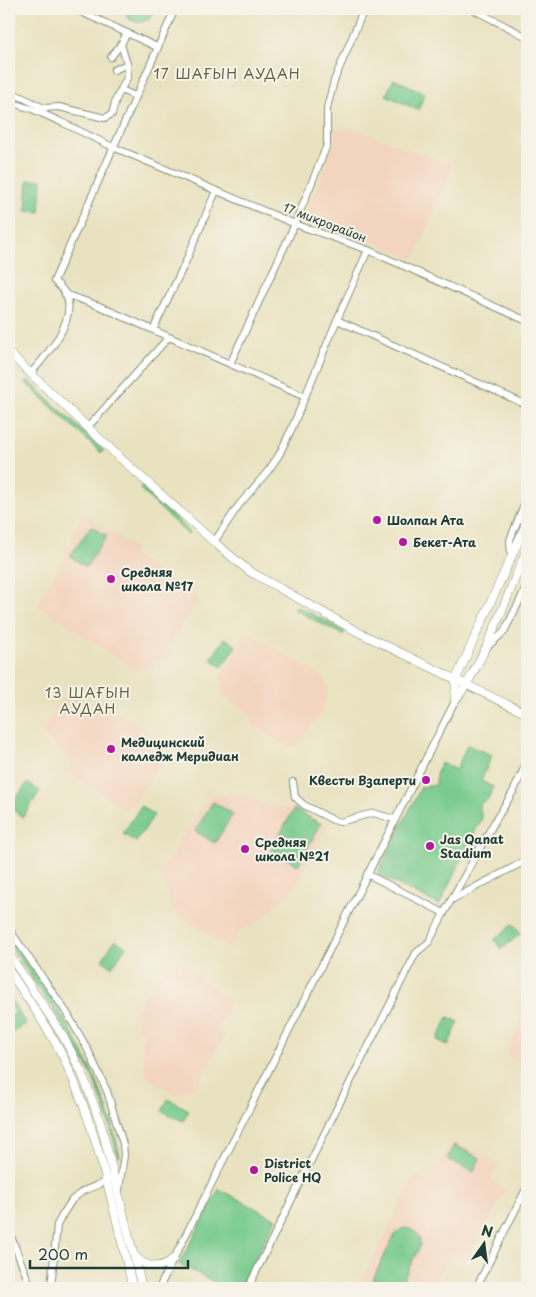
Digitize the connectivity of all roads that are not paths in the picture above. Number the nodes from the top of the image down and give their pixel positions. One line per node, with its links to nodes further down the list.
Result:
1 (75, 9): 5 (street)
2 (175, 9): 8 (street)
3 (364, 9): 18 (street)
4 (472, 9): 6 (street)
5 (127, 33): 7 (street); 8 (street)
6 (527, 38)
7 (121, 44): 9 (street); 10 (street)
8 (157, 47): 14 (street)
9 (111, 57)
10 (127, 64): 11 (street); 12 (street)
11 (114, 70)
12 (120, 90): 13 (street); 14 (street)
13 (9, 92)
14 (135, 96): 16 (street)
15 (9, 102): 16 (street, 17 микрорайон)
16 (113, 147): 17 (street, 17 микрорайон); 20 (street)
17 (216, 190): 18 (street, 17 микрорайон); 23 (street)
18 (295, 224): 19 (street, 17 микрорайон); 26 (street)
19 (368, 250): 21 (street); 22 (street, 17 микрорайон)
20 (65, 294): 23 (street); 27 (street)
21 (337, 320): 28 (street); 29 (street)
22 (527, 321)
23 (153, 330): 24 (street)
24 (168, 338): 26 (street); 30 (street)
25 (9, 352): 27 (main road)
26 (230, 364): 28 (street)
27 (30, 373): 30 (main road)
28 (305, 397): 33 (street)
29 (527, 405)
30 (87, 428): 33 (main road)
31 (527, 497): 35 (street)
32 (527, 522): 35 (main road)
33 (214, 542): 38 (main road)
34 (527, 550): 37 (main road)
35 (511, 558): 38 (main road)
36 (527, 586): 37 (street)
37 (484, 650): 39 (main road)
38 (456, 679): 39 (main road); 40 (main road)
39 (467, 684): 40 (main road); 41 (main road)
40 (455, 701): 44 (street)
41 (527, 714)
42 (527, 762): 47 (street)
43 (293, 782): 44 (street)
44 (394, 819): 46 (street)
45 (527, 860): 47 (street)
46 (367, 874): 48 (street); 58 (street)
47 (452, 899): 48 (street)
48 (444, 913): 64 (street)
49 (9, 929): 55 (street)
50 (9, 954): 52 (main road)
51 (9, 970): 53 (main road)
52 (115, 1178): 53 (street); 55 (main road)
53 (106, 1180): 60 (street); 61 (main road)
54 (527, 1187): 65 (street)
55 (118, 1191): 57 (main road)
56 (9, 1231): 59 (street)
57 (135, 1256): 58 (main road); 62 (main road)
58 (173, 1259): 63 (street)
59 (31, 1288)
60 (51, 1288)
61 (133, 1288)
62 (142, 1288)
63 (159, 1288)
64 (248, 1288)
65 (476, 1288)

